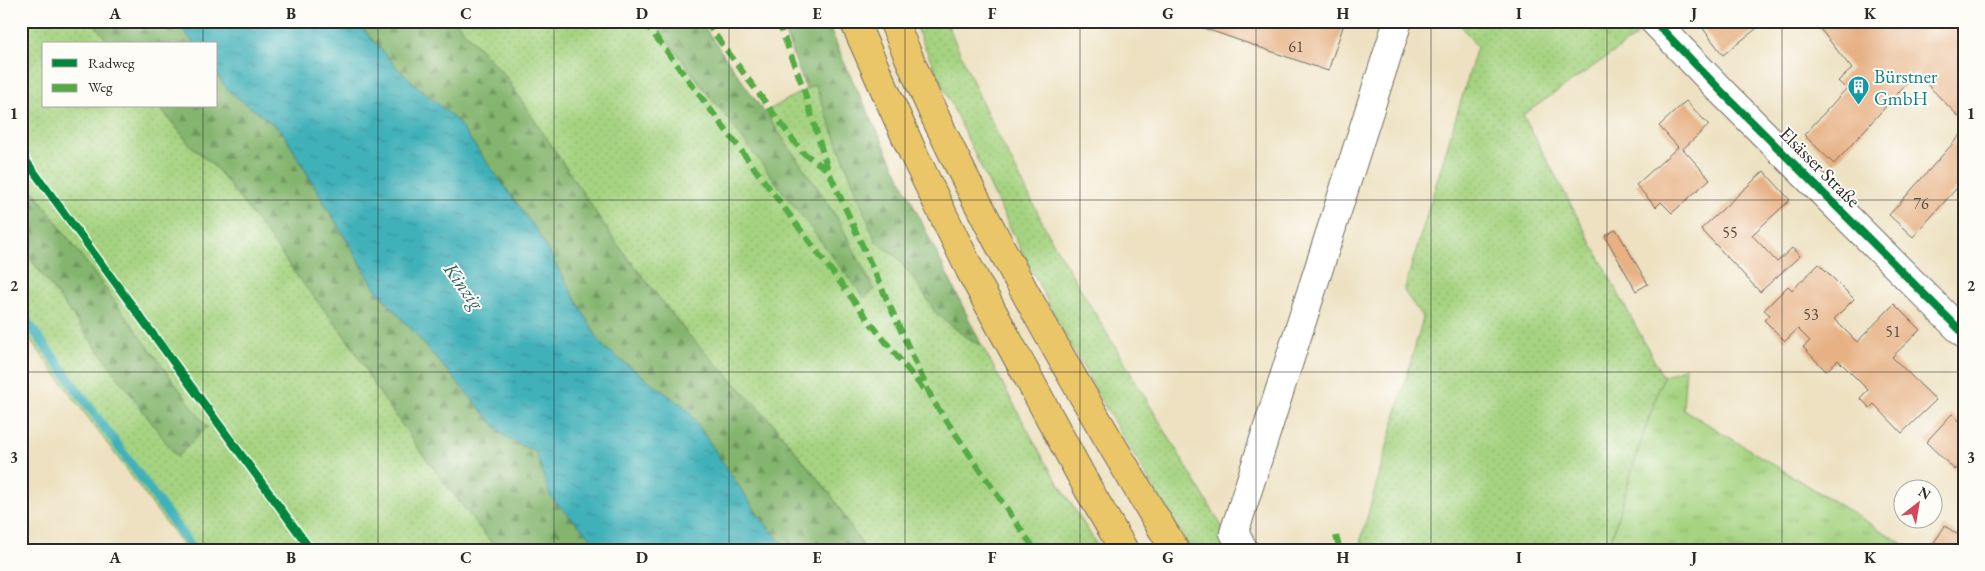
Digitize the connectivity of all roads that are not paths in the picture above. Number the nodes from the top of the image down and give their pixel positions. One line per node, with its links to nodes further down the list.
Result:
1 (854, 21): 6 (highway)
2 (893, 21): 7 (highway)
3 (1398, 21): 8 (street)
4 (1654, 21): 5 (street, Elsässer Straße)
5 (1964, 334)
6 (1124, 550)
7 (1175, 550)
8 (1244, 550)

